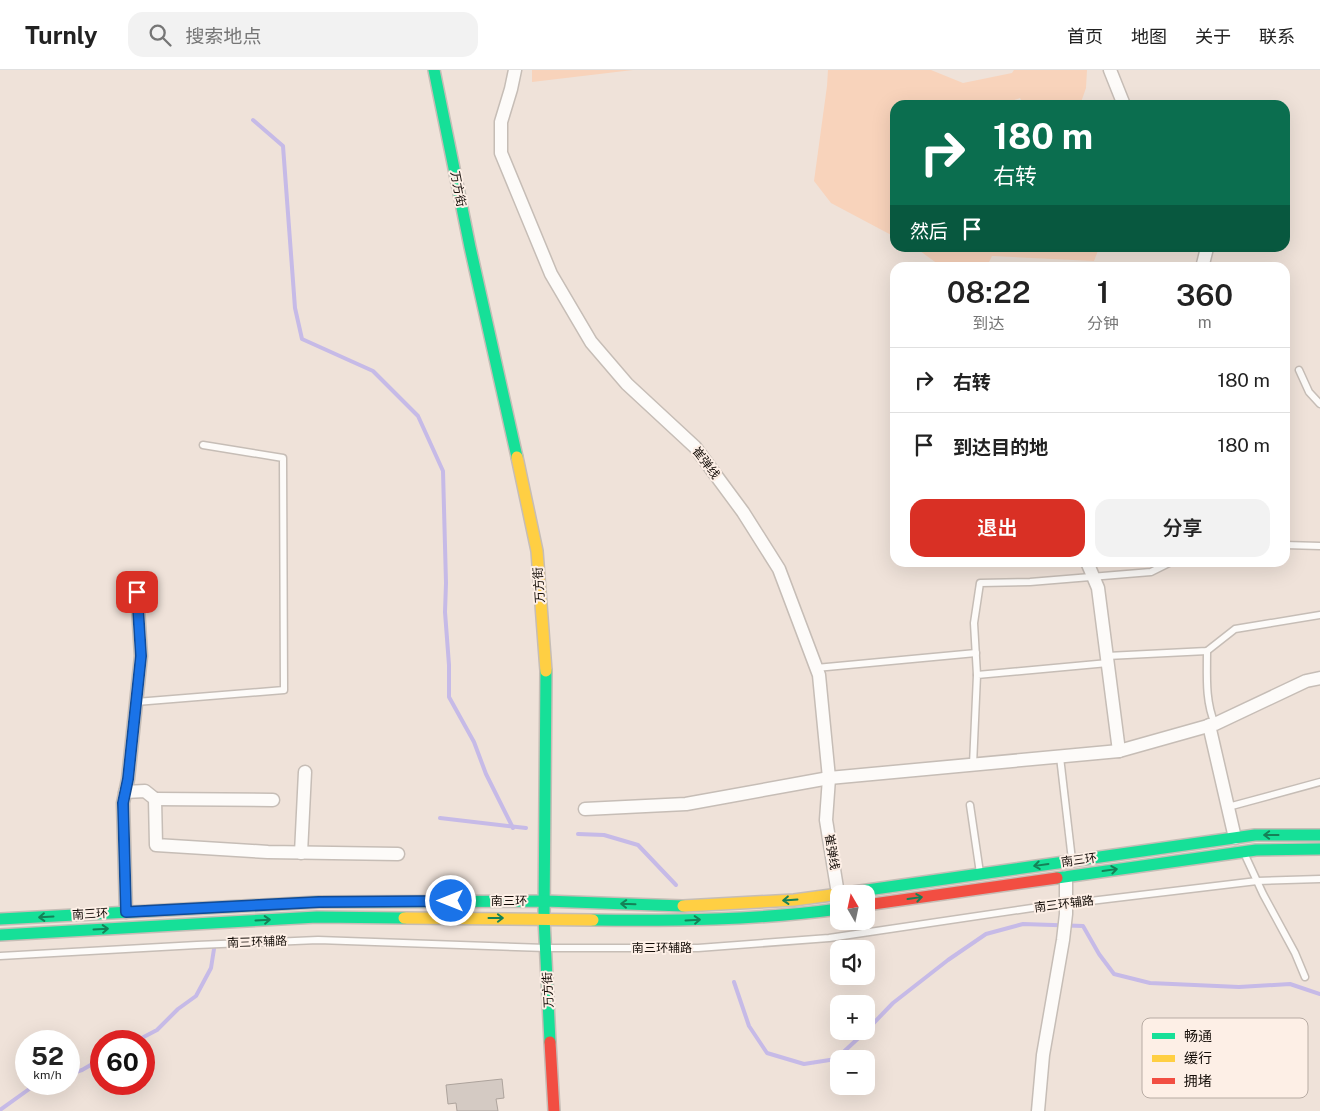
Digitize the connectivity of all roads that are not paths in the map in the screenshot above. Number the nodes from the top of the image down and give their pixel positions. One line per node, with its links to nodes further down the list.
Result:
1 (434, 70): 49 (main road, 万方街)
2 (515, 70): 18 (street, 崔弹线)
3 (1110, 70): 4 (street)
4 (1122, 100)
5 (1299, 370): 6 (lane)
6 (1320, 404)
7 (203, 446): 21 (lane)
8 (1290, 545): 9 (lane)
9 (1320, 546)
10 (1089, 567): 12 (street)
11 (1161, 567): 12 (lane)
12 (1093, 576): 16 (lane); 17 (street)
13 (139, 579): 21 (street)
14 (1320, 615): 15 (lane)
15 (1207, 652): 17 (lane); 22 (lane)
16 (976, 653): 18 (lane); 19 (lane)
17 (1107, 660): 19 (lane); 23 (street)
18 (816, 668): 27 (street, 崔弹线)
19 (977, 675): 25 (lane)
20 (1320, 678): 22 (street)
21 (136, 702): 29 (street)
22 (1212, 724): 23 (street); 33 (street)
23 (1119, 751): 24 (street)
24 (1060, 757): 25 (street); 41 (lane)
25 (973, 765): 27 (street)
26 (305, 772): 39 (street)
27 (829, 778): 34 (street); 46 (street, 崔弹线)
28 (1320, 782): 33 (lane)
29 (125, 792): 30 (street); 53 (street)
30 (155, 800): 31 (street); 39 (street)
31 (273, 800)
32 (970, 805): 42 (lane)
33 (1228, 807): 36 (street)
34 (585, 809)
35 (1320, 834): 36 (main road, 南三环, one-way to 36)
36 (1235, 838): 41 (main road, 南三环)
37 (1320, 849): 38 (main road, 南三环)
38 (1244, 851): 43 (main road, 南三环, one-way to 38); 45 (lane)
39 (301, 852): 40 (street)
40 (398, 854)
41 (1072, 861): 42 (main road, 南三环, one-way to 42)
42 (980, 874): 47 (main road, 南三环)
43 (1066, 877): 50 (main road, 南三环, one-way to 43); 51 (street)
44 (1320, 880): 45 (lane, 南三环辅路)
45 (1257, 881): 51 (lane, 南三环辅路); 59 (lane)
46 (837, 885)
47 (875, 889)
48 (830, 895): 49 (main road, 南三环, one-way to 49)
49 (545, 901): 53 (main road, 南三环); 54 (main road, 万方街)
50 (875, 904)
51 (1066, 909): 57 (lane, 南三环辅路); 61 (street)
52 (830, 910): 54 (main road, 南三环, one-way to 52)
53 (126, 912): 55 (main road, 南三环, one-way to 55)
54 (544, 918): 56 (main road, 南三环, one-way to 54); 57 (main road, 万方街)
55 (0, 919)
56 (0, 935)
57 (546, 948): 58 (lane, 南三环辅路); 60 (main road, 万方街)
58 (0, 956)
59 (1305, 976)
60 (554, 1111)
61 (1038, 1111)

